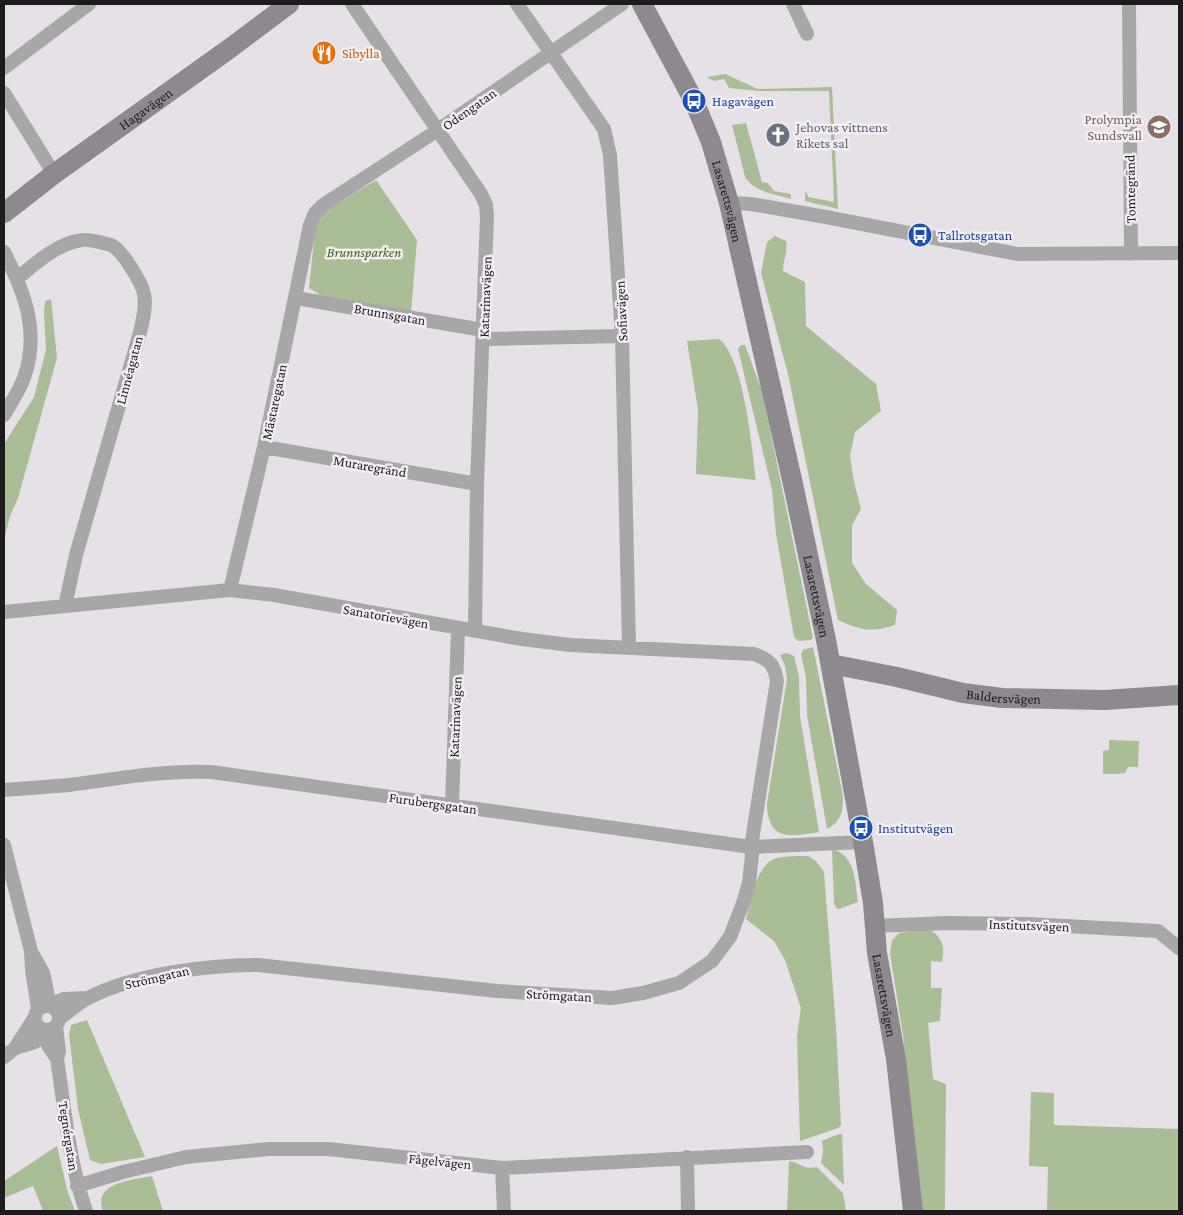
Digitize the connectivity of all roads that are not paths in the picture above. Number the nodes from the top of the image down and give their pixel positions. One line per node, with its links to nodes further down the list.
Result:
1 (89, 4): 11 (street)
2 (289, 4): 14 (street, Hagavägen)
3 (352, 4): 13 (street, Katarinavägen)
4 (517, 4): 10 (street, Sofiavägen)
5 (622, 4): 10 (street, Odengatan)
6 (642, 4): 15 (street, Lasarettsvägen)
7 (793, 4): 9 (street)
8 (1129, 4): 20 (street, Tomtegränd)
9 (807, 34)
10 (551, 52): 13 (street, Odengatan); 24 (street, Sofiavägen)
11 (4, 68)
12 (4, 94): 14 (street)
13 (438, 130): 17 (street, Odengatan); 23 (street, Katarinavägen)
14 (54, 174): 16 (street, Hagavägen)
15 (729, 203): 20 (street); 37 (street, Lasarettsvägen)
16 (4, 213)
17 (315, 213): 22 (street, Mästaregatan)
18 (4, 252): 21 (street)
19 (1179, 253): 20 (street)
20 (1131, 254)
21 (17, 279): 26 (street); 31 (street, Linnéagatan)
22 (296, 298): 23 (street, Brunnsgatan); 28 (street, Mästaregatan)
23 (484, 334): 24 (street, Brunnsgatan); 29 (street, Katarinavägen)
24 (622, 336): 35 (street, Sofiavägen)
25 (4, 388): 26 (street)
26 (18, 391): 27 (street)
27 (4, 415)
28 (264, 447): 29 (street, Muraregränd); 30 (street, Mästaregatan)
29 (477, 484): 34 (street, Katarinavägen)
30 (230, 590): 31 (street, Sanatorievägen); 33 (street, Sanatorievägen)
31 (65, 606): 32 (street, Sanatorievägen)
32 (4, 612)
33 (458, 629): 34 (street, Sanatorievägen); 40 (street, Katarinavägen)
34 (475, 631): 35 (street, Sanatorievägen)
35 (628, 647): 36 (street, Sanatorievägen)
36 (767, 658): 43 (street, Strömgatan)
37 (831, 664): 38 (street, Baldersvägen); 41 (street, Lasarettsvägen)
38 (1179, 695)
39 (4, 790): 40 (street, Furubergsgatan)
40 (452, 806): 43 (street, Furubergsgatan)
41 (863, 842): 43 (street, Furubergsgatan); 44 (street, Lasarettsvägen)
42 (4, 845): 47 (street)
43 (751, 848): 46 (street, Strömgatan)
44 (874, 926): 45 (street, Institutsvägen); 58 (street, Lasarettsvägen)
45 (1179, 948)
46 (87, 998): 47 (street, Strömgatan); 48 (street, Strömgatan)
47 (41, 1011): 48 (street); 48 (street); 49 (street, Strömgatan)
48 (54, 1025): 49 (street, Strömgatan); 54 (street, Tegnérgatan)
49 (15, 1048): 50 (street, Strömgatan)
50 (4, 1057)
51 (807, 1152): 52 (street, Fågelvägen)
52 (687, 1157): 53 (street, Fågelvägen); 57 (street)
53 (502, 1168): 54 (street, Fågelvägen); 56 (street)
54 (77, 1186): 55 (street, Tegnérgatan)
55 (86, 1211)
56 (504, 1211)
57 (688, 1211)
58 (913, 1211)

